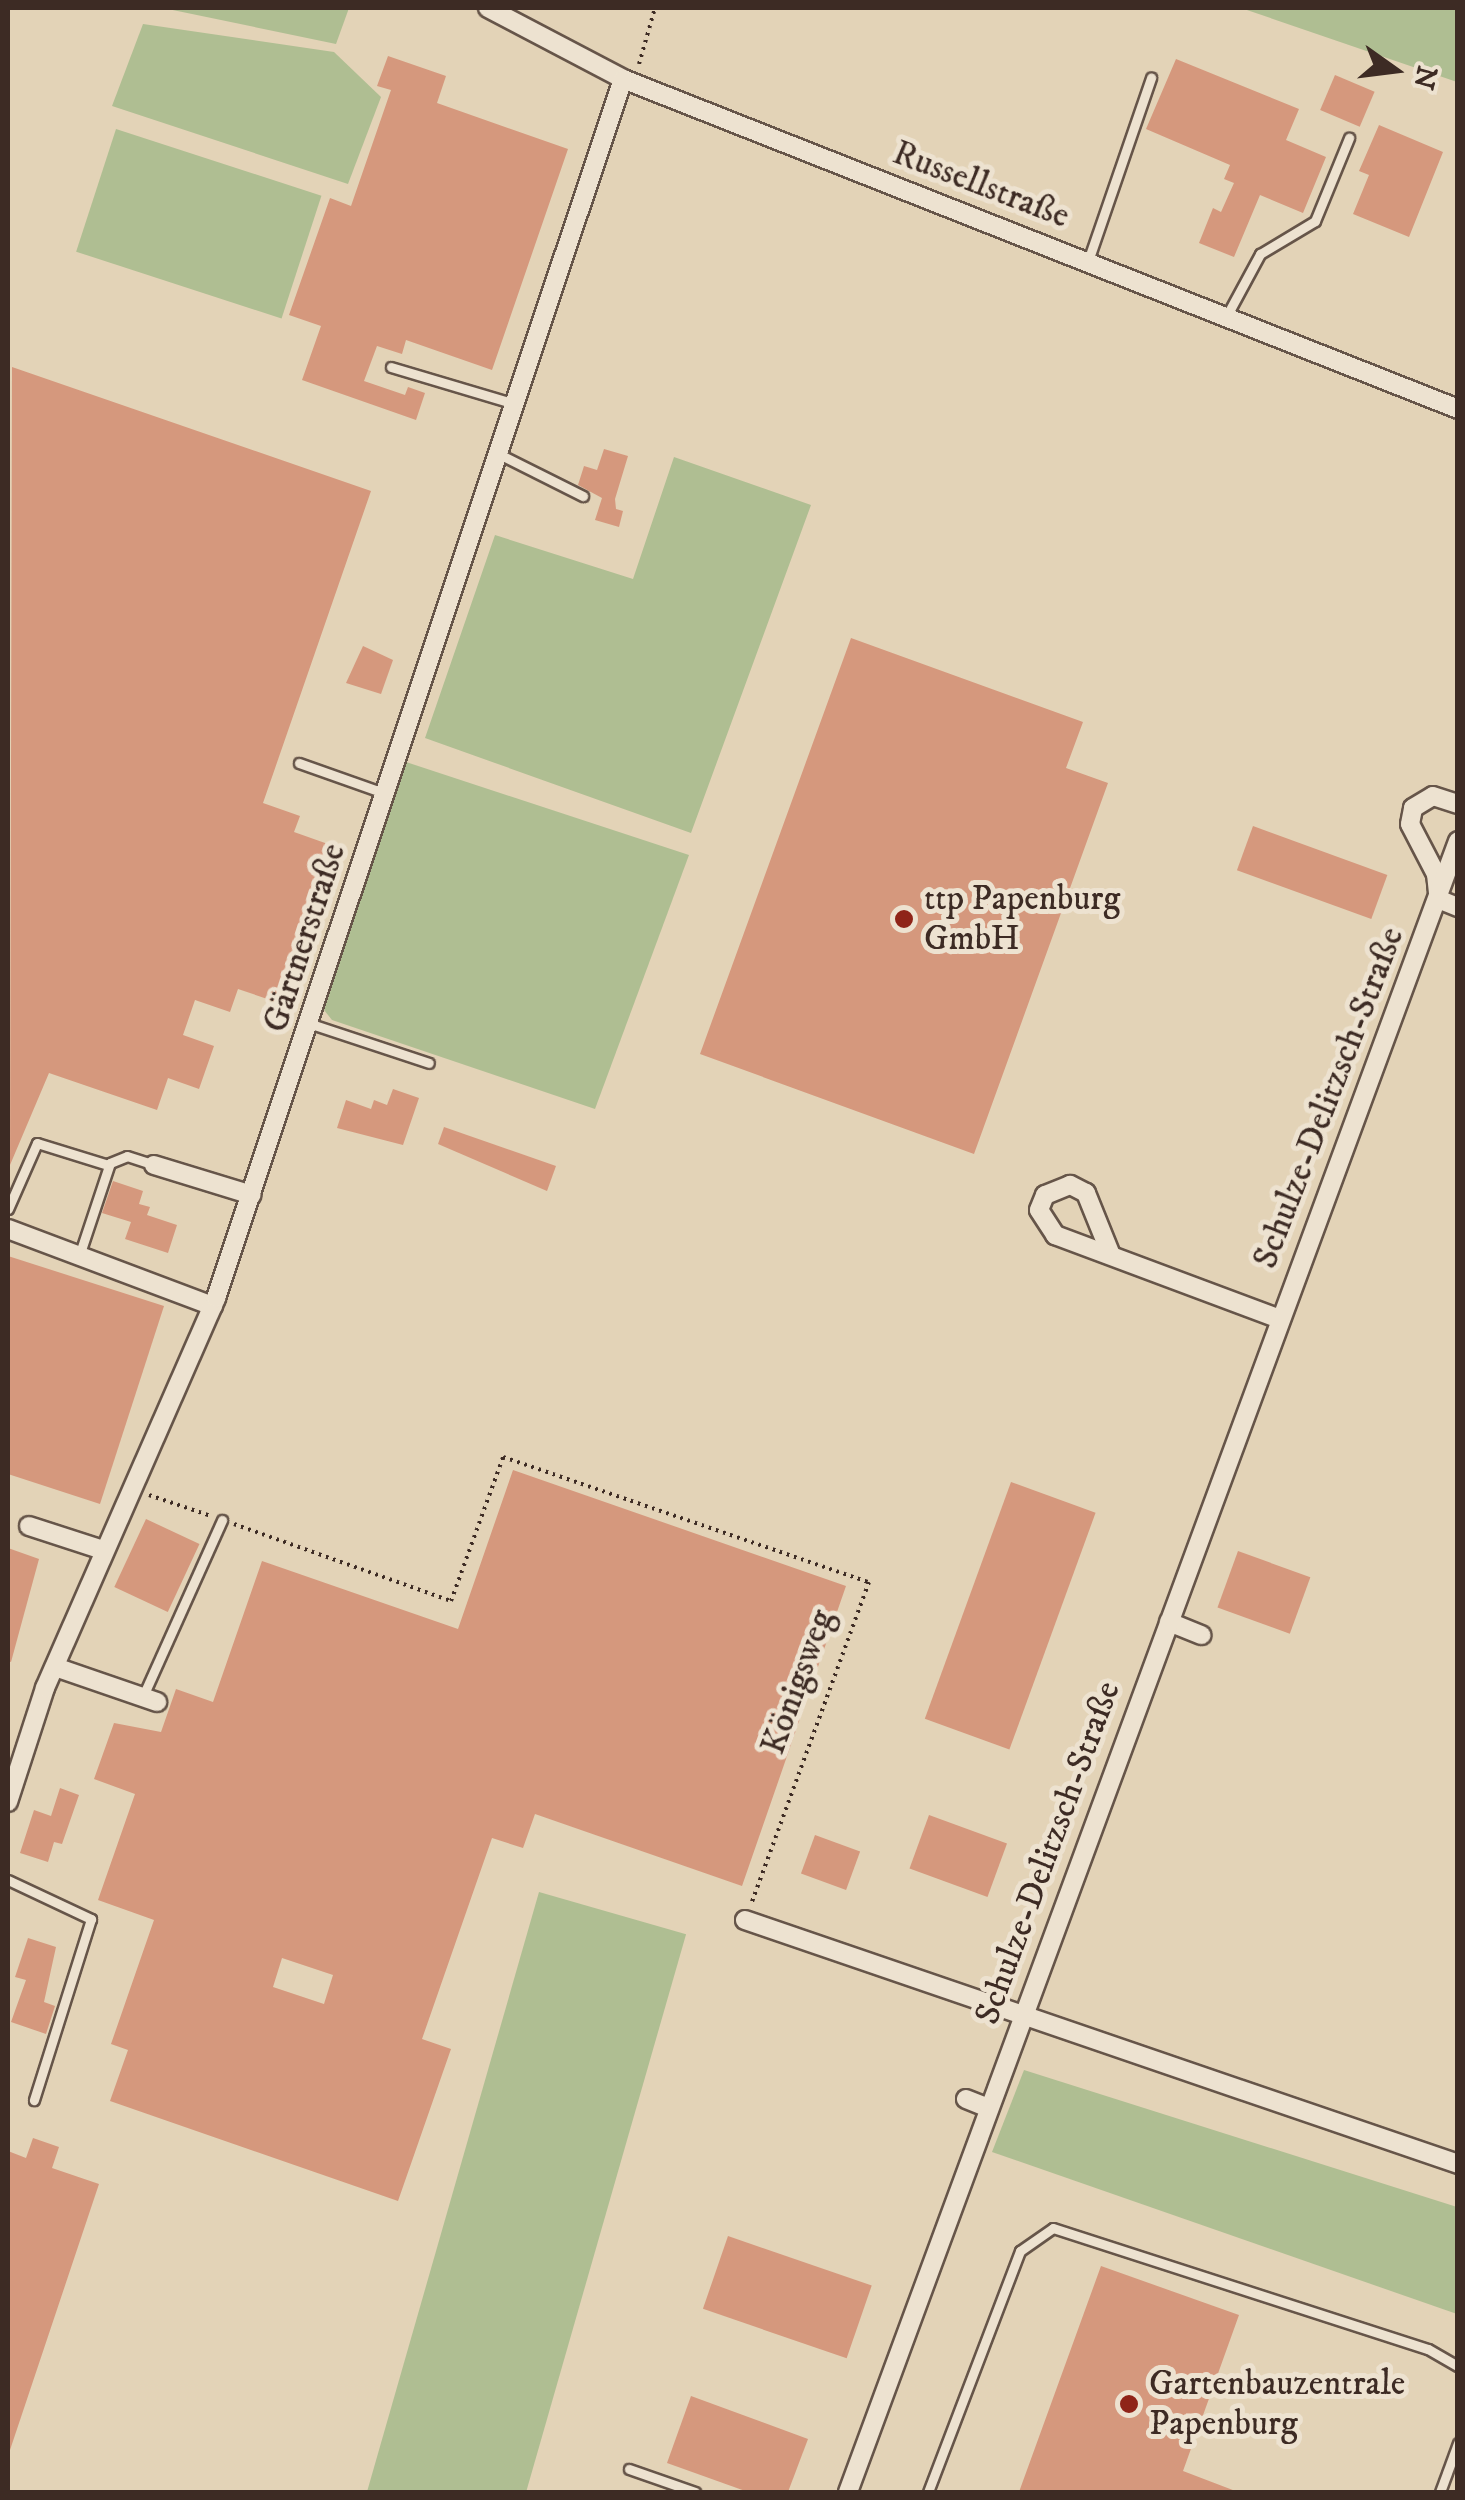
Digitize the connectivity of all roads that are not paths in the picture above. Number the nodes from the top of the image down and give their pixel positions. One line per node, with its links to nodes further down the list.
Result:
1 (488, 8): 3 (street, Russellstraße)
2 (1152, 78): 5 (lane)
3 (628, 81): 5 (street, Russellstraße); 8 (street, Gärtnerstraße)
4 (1350, 138): 6 (lane)
5 (1088, 262): 6 (street, Russellstraße)
6 (1226, 316): 9 (street, Russellstraße)
7 (391, 367): 8 (lane)
8 (515, 404): 10 (street, Gärtnerstraße)
9 (1458, 409)
10 (497, 452): 11 (lane); 13 (street, Gärtnerstraße)
11 (583, 496)
12 (299, 763): 13 (lane)
13 (387, 794): 18 (street, Gärtnerstraße)
14 (1458, 804): 16 (street, Schulze-Delitzsch-Straße)
15 (1458, 841): 16 (street, Schulze-Delitzsch-Straße)
16 (1438, 899): 17 (street, Schulze-Delitzsch-Straße); 28 (street, Schulze-Delitzsch-Straße)
17 (1458, 907)
18 (311, 1024): 19 (lane); 22 (street, Gärtnerstraße)
19 (429, 1063)
20 (154, 1165): 21 (lane); 22 (street)
21 (108, 1166): 23 (lane); 25 (lane)
22 (252, 1195): 27 (street, Gärtnerstraße)
23 (8, 1209)
24 (8, 1229): 25 (street)
25 (79, 1256): 27 (street)
26 (1111, 1256): 26 (street, Schulze-Delitzsch-Straße); 28 (street, Schulze-Delitzsch-Straße)
27 (213, 1306): 31 (street, Gärtnerstraße)
28 (1280, 1319): 32 (street, Schulze-Delitzsch-Straße)
29 (222, 1520): 35 (lane)
30 (29, 1526): 31 (street)
31 (103, 1550): 34 (street, Gärtnerstraße)
32 (1169, 1622): 33 (street); 39 (street, Schulze-Delitzsch-Straße)
33 (1201, 1635)
34 (55, 1668): 35 (street); 36 (street, Gärtnerstraße)
35 (150, 1699)
36 (8, 1802)
37 (8, 1880): 41 (lane)
38 (745, 1920): 39 (street)
39 (1024, 2016): 42 (street, Schulze-Delitzsch-Straße); 43 (street)
40 (966, 2099): 42 (street)
41 (34, 2100)
42 (986, 2106): 48 (street, Schulze-Delitzsch-Straße)
43 (1458, 2164)
44 (1458, 2366): 49 (lane)
45 (1458, 2442): 50 (lane)
46 (629, 2468): 47 (lane)
47 (696, 2492)
48 (848, 2492)
49 (928, 2492)
50 (1440, 2492)

